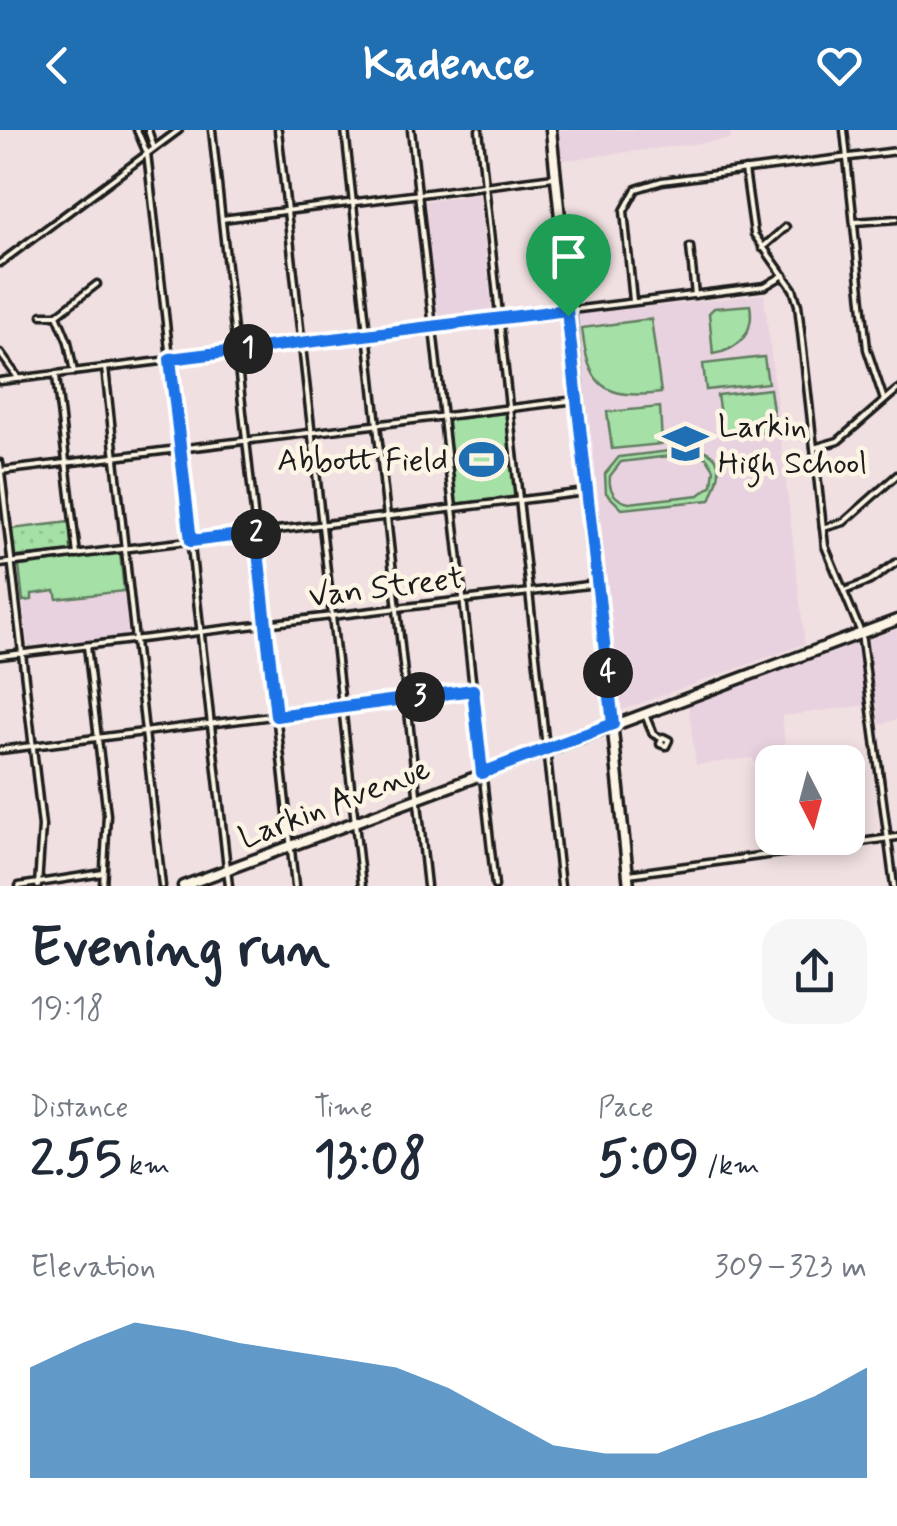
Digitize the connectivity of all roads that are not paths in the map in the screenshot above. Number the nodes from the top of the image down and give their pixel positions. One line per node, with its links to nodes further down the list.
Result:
1 (137, 130): 13 (street)
2 (148, 130): 11 (street)
3 (179, 130): 11 (street)
4 (212, 130): 21 (street)
5 (278, 130): 20 (street)
6 (344, 130): 19 (street)
7 (411, 130): 18 (street)
8 (479, 130): 17 (street)
9 (551, 130): 16 (main road)
10 (844, 130): 14 (street)
11 (154, 148): 13 (street)
12 (897, 151): 14 (street)
13 (147, 153): 27 (street); 41 (street)
14 (847, 156): 15 (street); 23 (street)
15 (745, 170): 26 (street); 31 (street)
16 (554, 178): 17 (street); 32 (main road)
17 (485, 186): 18 (street); 35 (street)
18 (418, 194): 19 (street); 36 (street)
19 (352, 202): 20 (street); 37 (street)
20 (287, 210): 21 (street); 38 (street)
21 (222, 218): 39 (street)
22 (897, 219): 23 (street)
23 (854, 222): 49 (street)
24 (786, 227): 26 (street)
25 (690, 246): 30 (street)
26 (762, 248): 28 (street)
27 (0, 263)
28 (784, 275): 30 (street); 55 (street)
29 (98, 284): 34 (street)
30 (696, 294): 31 (street)
31 (633, 302): 32 (street)
32 (567, 310): 35 (street); 48 (main road)
33 (42, 315): 34 (street)
34 (57, 315): 43 (street)
35 (500, 318): 36 (street); 50 (street)
36 (433, 326): 37 (street); 51 (street)
37 (366, 334): 38 (street); 52 (street)
38 (301, 342): 39 (street); 53 (street)
39 (236, 351): 41 (street); 54 (street)
40 (0, 354): 45 (street)
41 (170, 359): 42 (street); 56 (street)
42 (105, 368): 43 (street); 57 (street)
43 (74, 372): 44 (street)
44 (56, 375): 45 (street); 59 (street)
45 (19, 379): 46 (street)
46 (0, 381)
47 (897, 390): 49 (street)
48 (578, 400): 50 (street); 62 (main road)
49 (884, 400): 55 (street)
50 (510, 408): 51 (street); 63 (street)
51 (442, 416): 52 (street); 64 (street)
52 (376, 425): 53 (street); 65 (street)
53 (311, 433): 54 (street); 66 (street)
54 (246, 441): 56 (street); 68 (street)
55 (814, 448): 67 (street)
56 (180, 449): 57 (street); 69 (street)
57 (115, 457): 59 (street); 70 (street)
58 (0, 463): 60 (street)
59 (66, 463): 60 (street); 71 (street)
60 (0, 471): 73 (street)
61 (897, 475): 67 (street)
62 (588, 492): 63 (street); 75 (main road)
63 (520, 499): 64 (street); 76 (street)
64 (453, 508): 65 (street); 78 (street)
65 (386, 516): 66 (street); 79 (street)
66 (321, 524): 68 (street); 80 (street)
67 (822, 528): 77 (street)
68 (256, 533): 69 (street); 82 (street)
69 (191, 541): 70 (street); 83 (street)
70 (125, 550): 71 (street); 85 (street)
71 (77, 555): 73 (street)
72 (897, 562): 77 (street)
73 (12, 563): 74 (street); 87 (street)
74 (0, 564)
75 (598, 583): 76 (street, Van Street); 95 (main road)
76 (530, 591): 78 (street, Van Street); 100 (street)
77 (844, 591): 84 (street)
78 (463, 599): 79 (street, Van Street); 89 (street)
79 (396, 608): 80 (street, Van Street); 90 (street)
80 (331, 616): 82 (street, Van Street); 91 (street)
81 (897, 620): 84 (main road, Larkin Avenue)
82 (266, 624): 83 (street, Van Street); 93 (street)
83 (200, 632): 85 (street, Van Street); 94 (street)
84 (861, 633): 92 (main road, Larkin Avenue); 106 (street)
85 (135, 640): 86 (street, Van Street); 96 (street)
86 (87, 646): 87 (street, Van Street); 97 (street)
87 (21, 654): 88 (street, Van Street); 99 (street)
88 (0, 656)
89 (473, 690): 90 (street); 102 (street)
90 (407, 699): 91 (street); 103 (street)
91 (342, 707): 93 (street); 104 (street)
92 (644, 712): 95 (main road, Larkin Avenue); 98 (street)
93 (276, 716): 94 (street); 108 (street)
94 (211, 724): 96 (street); 110 (street)
95 (613, 724): 100 (main road, Larkin Avenue); 112 (main road)
96 (145, 732): 97 (street); 116 (street)
97 (99, 738): 99 (street); 111 (street)
98 (661, 738)
99 (33, 746): 101 (street); 113 (street)
100 (546, 748): 102 (main road, Larkin Avenue); 123 (street)
101 (0, 750)
102 (482, 773): 103 (main road, Larkin Avenue); 122 (street)
103 (417, 797): 104 (main road, Larkin Avenue); 121 (street)
104 (354, 821): 108 (main road, Larkin Avenue); 120 (street)
105 (897, 837): 106 (street)
106 (888, 838): 107 (street); 125 (street)
107 (865, 841)
108 (290, 845): 110 (main road, Larkin Avenue); 119 (street)
109 (767, 855): 112 (street)
110 (228, 868): 117 (main road, Larkin Avenue); 118 (street)
111 (104, 873): 113 (street); 115 (street)
112 (628, 874): 124 (main road)
113 (38, 884): 114 (street)
114 (19, 886)
115 (104, 886)
116 (162, 886)
117 (183, 886)
118 (230, 886)
119 (295, 886)
120 (362, 886)
121 (427, 886)
122 (495, 886)
123 (562, 886)
124 (629, 886)
125 (894, 886)

